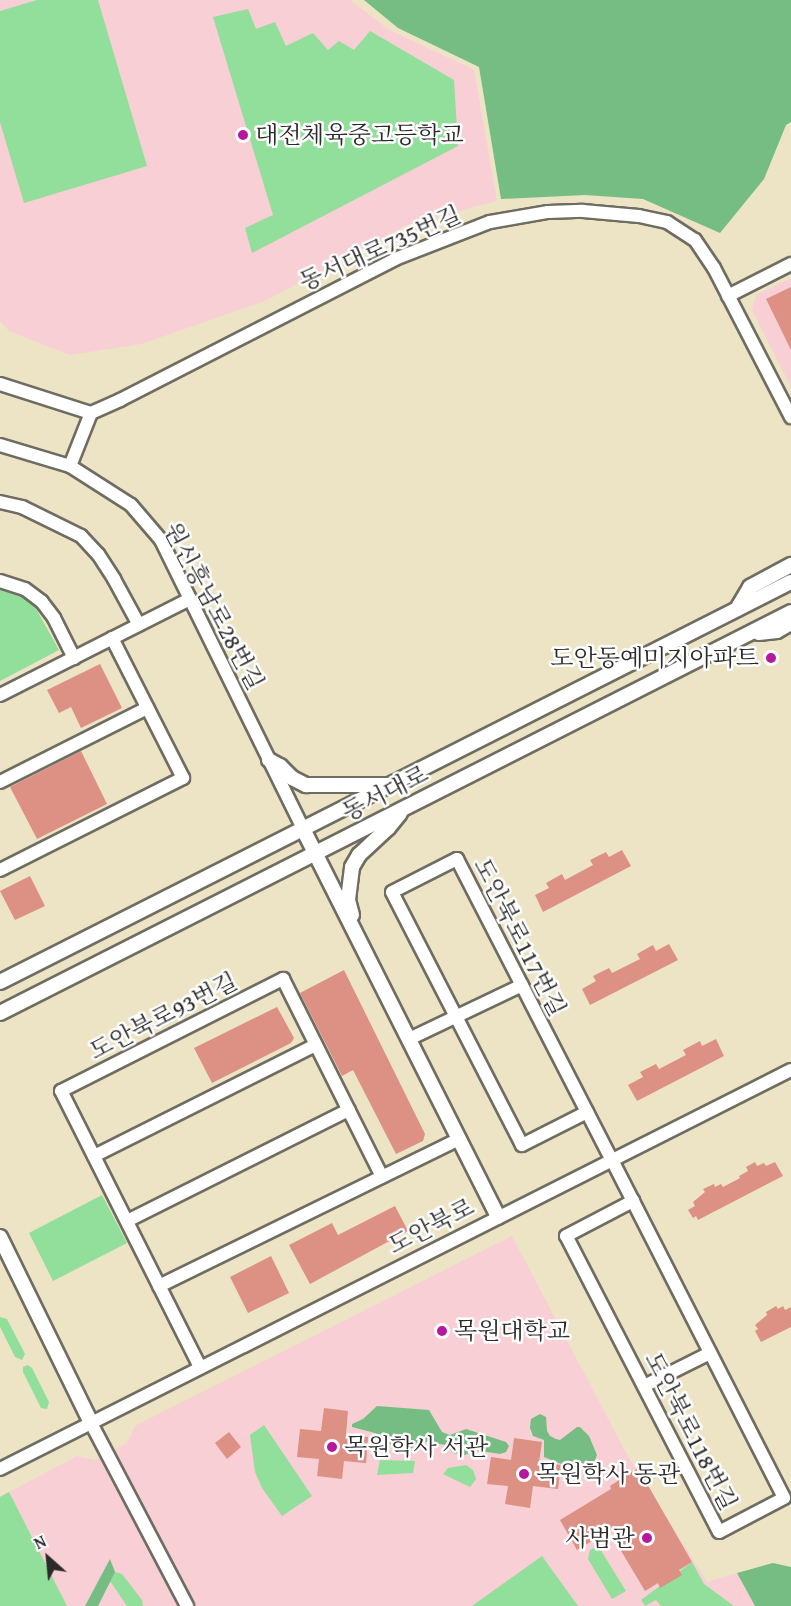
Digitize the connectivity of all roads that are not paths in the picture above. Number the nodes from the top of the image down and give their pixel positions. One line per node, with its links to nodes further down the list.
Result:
1 (791, 264): 2 (street)
2 (728, 296): 4 (street, 동서대로735번길); 5 (street, 동서대로735번길)
3 (0, 384): 4 (street)
4 (91, 412): 7 (street)
5 (791, 417)
6 (0, 445): 7 (street, 원신흥남로28번길)
7 (70, 466): 12 (street, 원신흥남로28번길)
8 (0, 502): 16 (street)
9 (791, 566): 13 (street)
10 (0, 581): 19 (street)
11 (791, 582): 13 (street, 동서대로)
12 (190, 599): 16 (street); 22 (street, 원신흥남로28번길)
13 (737, 609): 24 (street, 동서대로)
14 (791, 612): 17 (street, 동서대로)
15 (791, 623): 17 (street)
16 (139, 625): 18 (street)
17 (748, 634): 25 (street, 동서대로)
18 (112, 638): 19 (street); 21 (street)
19 (74, 658): 20 (street)
20 (0, 695)
21 (147, 708): 23 (street); 28 (street)
22 (269, 760): 24 (street); 26 (street, 원신흥남로28번길)
23 (0, 782)
24 (390, 785): 26 (street, 동서대로)
25 (402, 809): 27 (street, 동서대로); 29 (street)
26 (303, 829): 27 (street); 30 (street, 동서대로)
27 (316, 854): 29 (street); 32 (street, 동서대로)
28 (0, 870)
29 (358, 937): 34 (street)
30 (0, 982)
31 (522, 985): 33 (street); 33 (street, 도안북로117번길); 38 (street, 도안북로117번길)
32 (0, 1013)
33 (456, 1017): 34 (street); 38 (street, 도안북로117번길)
34 (409, 1039): 39 (street)
35 (316, 1045): 37 (street, 도안북로93번길); 40 (street); 40 (street, 도안북로93번길)
36 (791, 1070): 41 (street, 도안북로)
37 (349, 1110): 42 (street, 도안북로93번길); 45 (street)
38 (587, 1112): 41 (street, 도안북로117번길)
39 (459, 1139): 42 (street); 44 (street)
40 (94, 1156): 45 (street, 도안북로93번길)
41 (612, 1160): 43 (street, 도안북로118번길); 44 (street, 도안북로)
42 (382, 1177): 47 (street)
43 (633, 1201): 48 (street, 도안북로118번길); 50 (street, 도안북로118번길)
44 (498, 1217): 49 (street, 도안북로)
45 (127, 1221): 47 (street, 도안북로93번길)
46 (0, 1237): 51 (street)
47 (159, 1286): 49 (street, 도안북로93번길)
48 (710, 1353): 50 (street); 50 (street, 도안북로118번길)
49 (200, 1368): 51 (street, 도안북로)
50 (644, 1386)
51 (91, 1423): 52 (street, 도안북로); 53 (street)
52 (0, 1469)
53 (187, 1606)

